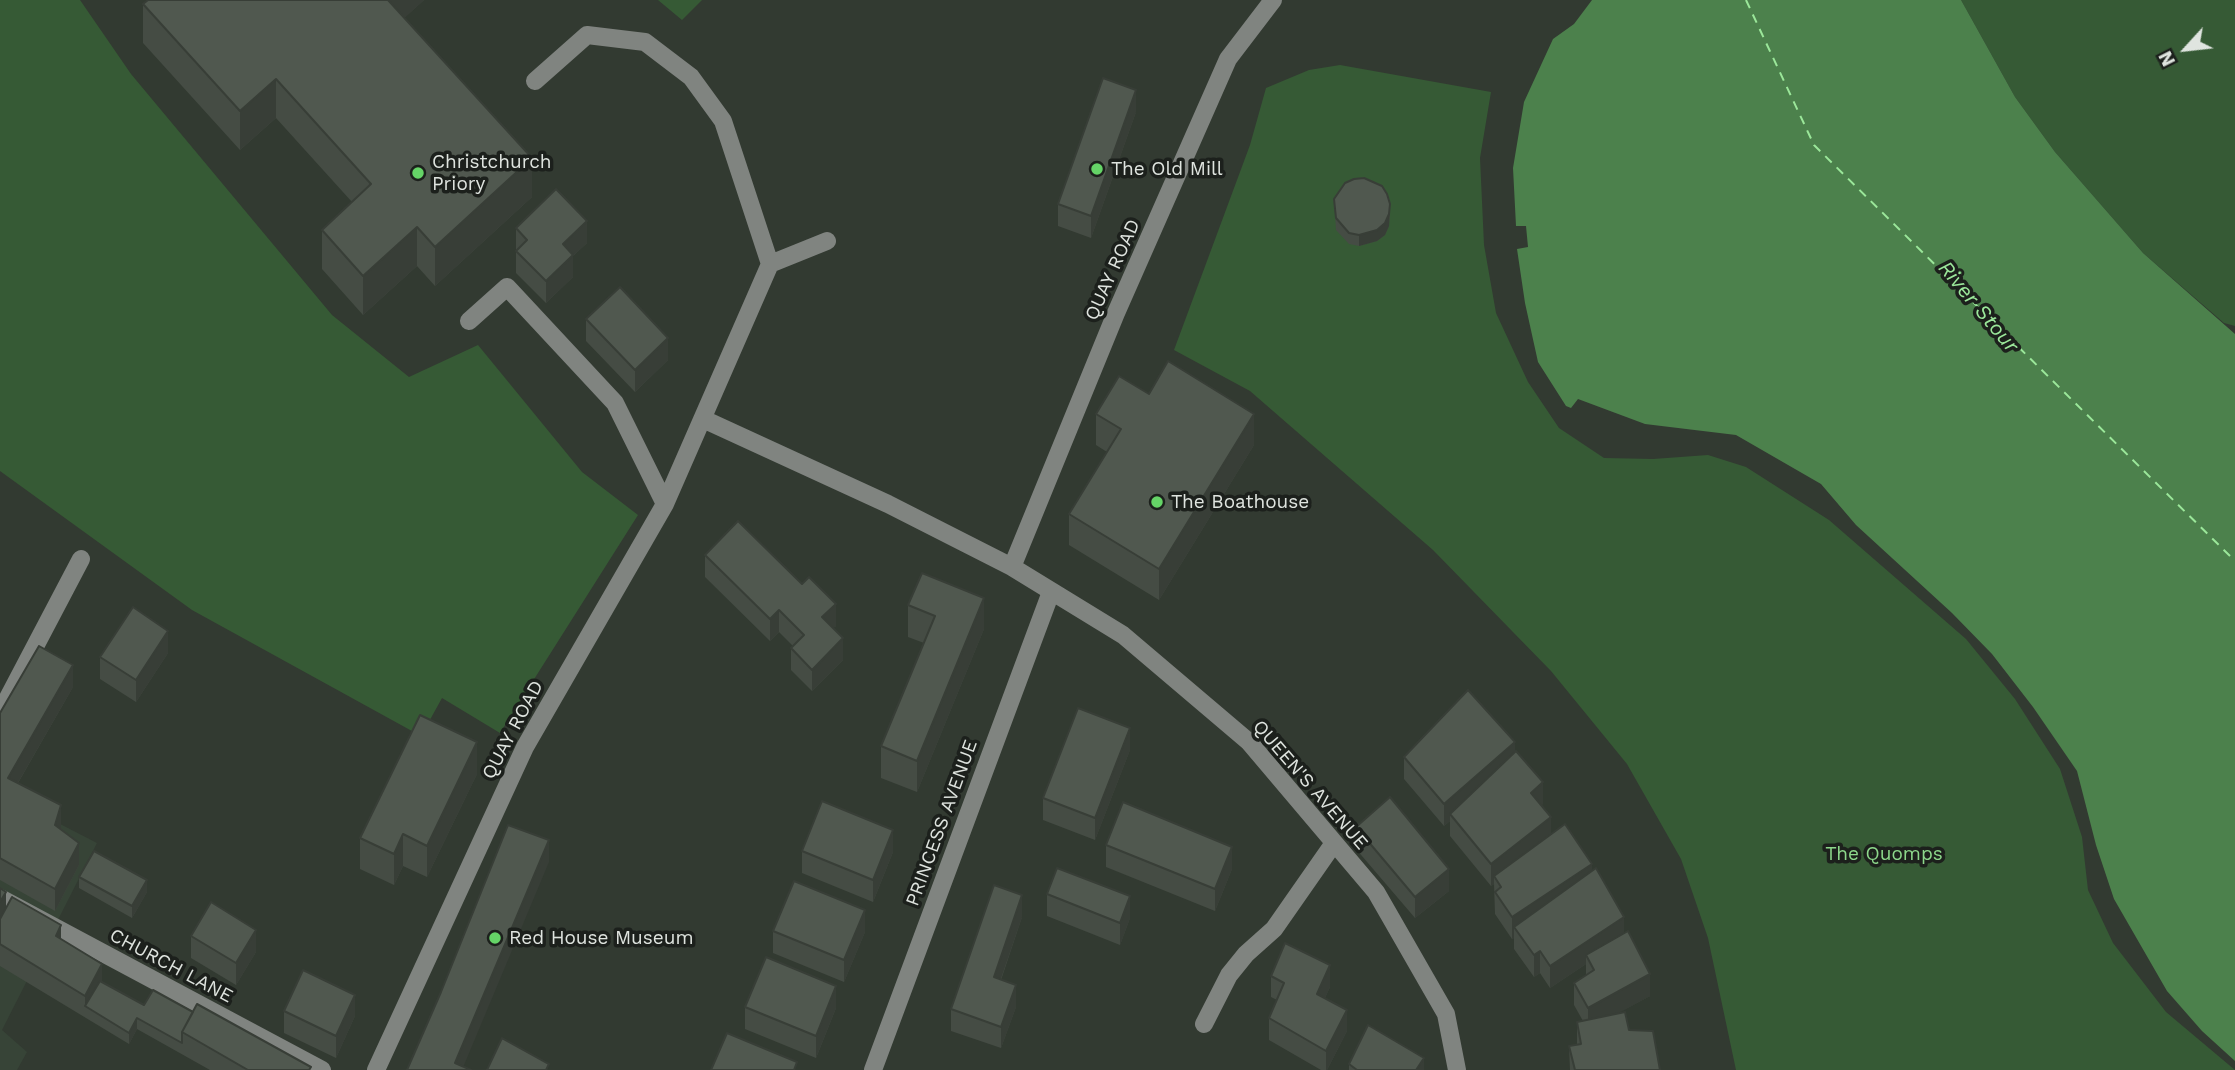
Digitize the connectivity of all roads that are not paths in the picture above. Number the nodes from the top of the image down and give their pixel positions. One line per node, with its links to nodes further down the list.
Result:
1 (1273, 0): 9 (street, QUAY ROAD)
2 (535, 81): 4 (street)
3 (827, 241): 4 (street)
4 (770, 264): 6 (street, QUAY ROAD)
5 (469, 321): 7 (street)
6 (703, 419): 7 (street, QUAY ROAD); 9 (street)
7 (665, 503): 16 (street, QUAY ROAD)
8 (81, 559): 11 (street)
9 (1012, 567): 10 (street)
10 (1051, 592): 12 (street, QUEEN'S AVENUE); 17 (street, PRINCESS AVENUE)
11 (0, 713)
12 (1334, 843): 14 (street); 18 (street, QUEEN'S AVENUE)
13 (0, 898): 15 (street, CHURCH LANE)
14 (1204, 1024)
15 (322, 1070)
16 (376, 1070)
17 (873, 1070)
18 (1457, 1070)

